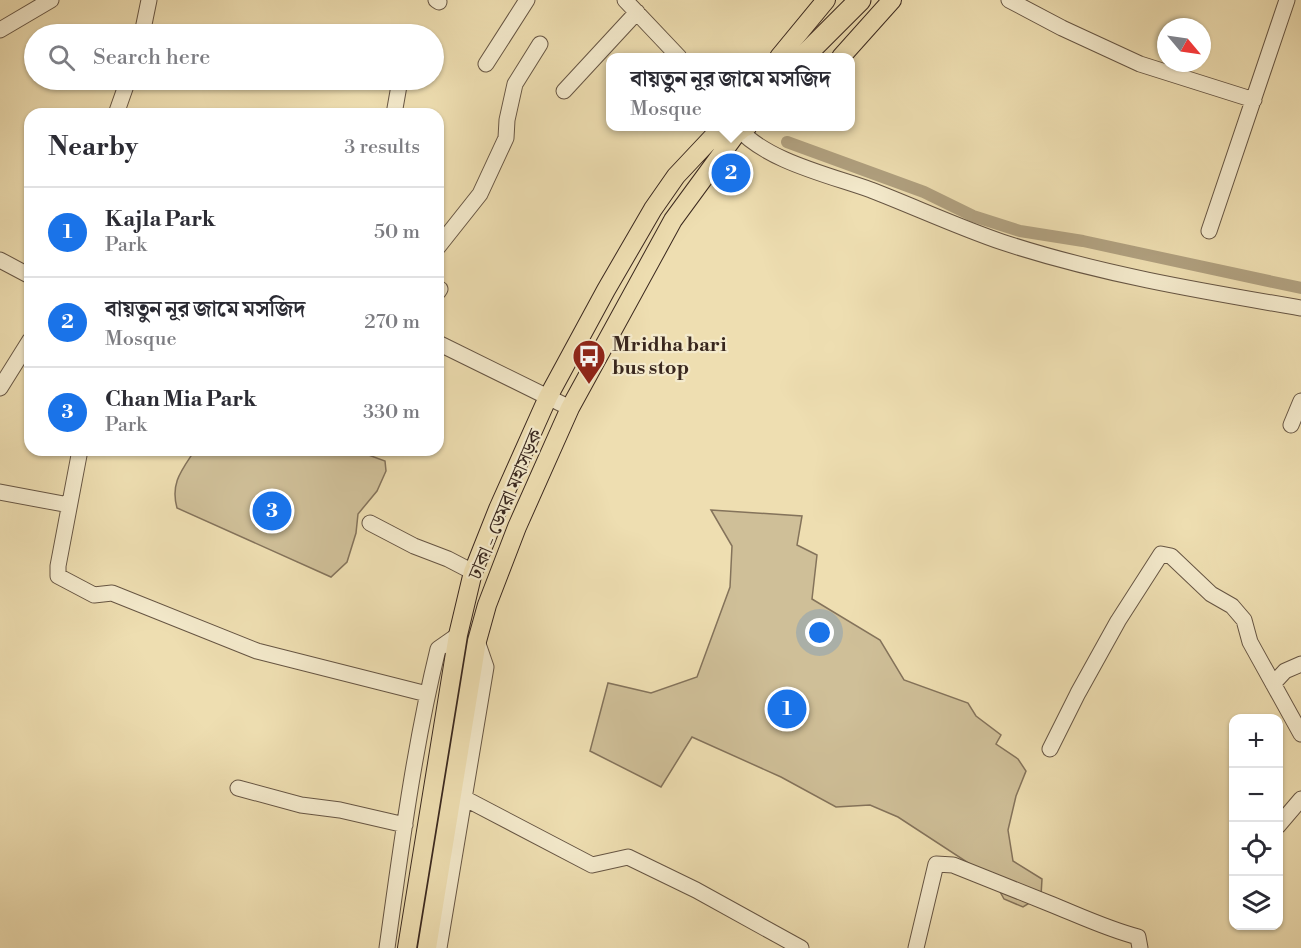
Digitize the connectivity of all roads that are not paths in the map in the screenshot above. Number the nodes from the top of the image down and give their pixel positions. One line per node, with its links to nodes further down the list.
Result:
1 (51, 0): 13 (street)
2 (149, 0): 12 (street)
3 (527, 0): 20 (street)
4 (625, 0): 11 (street)
5 (826, 0): 16 (main road)
6 (850, 0): 17 (highway)
7 (860, 0): 18 (highway)
8 (892, 0): 19 (main road)
9 (1009, 0): 24 (street)
10 (1287, 0): 24 (street)
11 (637, 12): 15 (street); 23 (street)
12 (143, 24)
13 (0, 30)
14 (540, 44): 33 (street)
15 (675, 53)
16 (782, 53)
17 (805, 53)
18 (806, 53)
19 (845, 53)
20 (486, 64)
21 (124, 90): 25 (street)
22 (398, 90): 26 (street)
23 (564, 91)
24 (1254, 100): 32 (street)
25 (118, 108)
26 (395, 108)
27 (733, 131): 30 (main road, ঢাকা - ডেমরা মহাসড়ক)
28 (735, 131): 31 (main road, ঢাকা - ডেমরা মহাসড়ক)
29 (742, 131): 36 (street)
30 (653, 209): 31 (main road); 40 (main road, ঢাকা - ডেমরা মহাসড়ক)
31 (673, 220): 41 (main road, ঢাকা - ডেমরা মহাসড়ক)
32 (1209, 231)
33 (444, 239)
34 (0, 260): 35 (street)
35 (24, 273)
36 (1301, 308)
37 (444, 346): 40 (street)
38 (24, 350): 39 (street)
39 (0, 388)
40 (552, 390): 41 (main road); 48 (main road, ঢাকা - ডেমরা মহাসড়ক)
41 (573, 401): 50 (main road, ঢাকা - ডেমরা মহাসড়ক)
42 (1301, 401): 43 (street)
43 (1291, 425)
44 (79, 456): 46 (street)
45 (0, 492): 46 (street)
46 (69, 505): 53 (street)
47 (370, 523): 48 (street)
48 (473, 572): 49 (main road, ঢাকা - ডেমরা মহাসড়ক)
49 (458, 635): 53 (street); 62 (main road, ঢাকা - ডেমরা মহাসড়ক)
50 (477, 641): 57 (street); 63 (main road, ঢাকা - ডেমরা মহাসড়ক)
51 (1301, 664): 52 (street)
52 (1273, 684): 54 (street); 55 (street)
53 (427, 694): 60 (street)
54 (1301, 734)
55 (1050, 749)
56 (238, 788): 60 (street)
57 (464, 798): 64 (street); 65 (street)
58 (1301, 799): 59 (street)
59 (1281, 822)
60 (405, 825): 61 (street)
61 (387, 948)
62 (407, 948)
63 (427, 948)
64 (439, 948)
65 (801, 948)
66 (916, 948): 67 (street)
67 (1140, 948)

